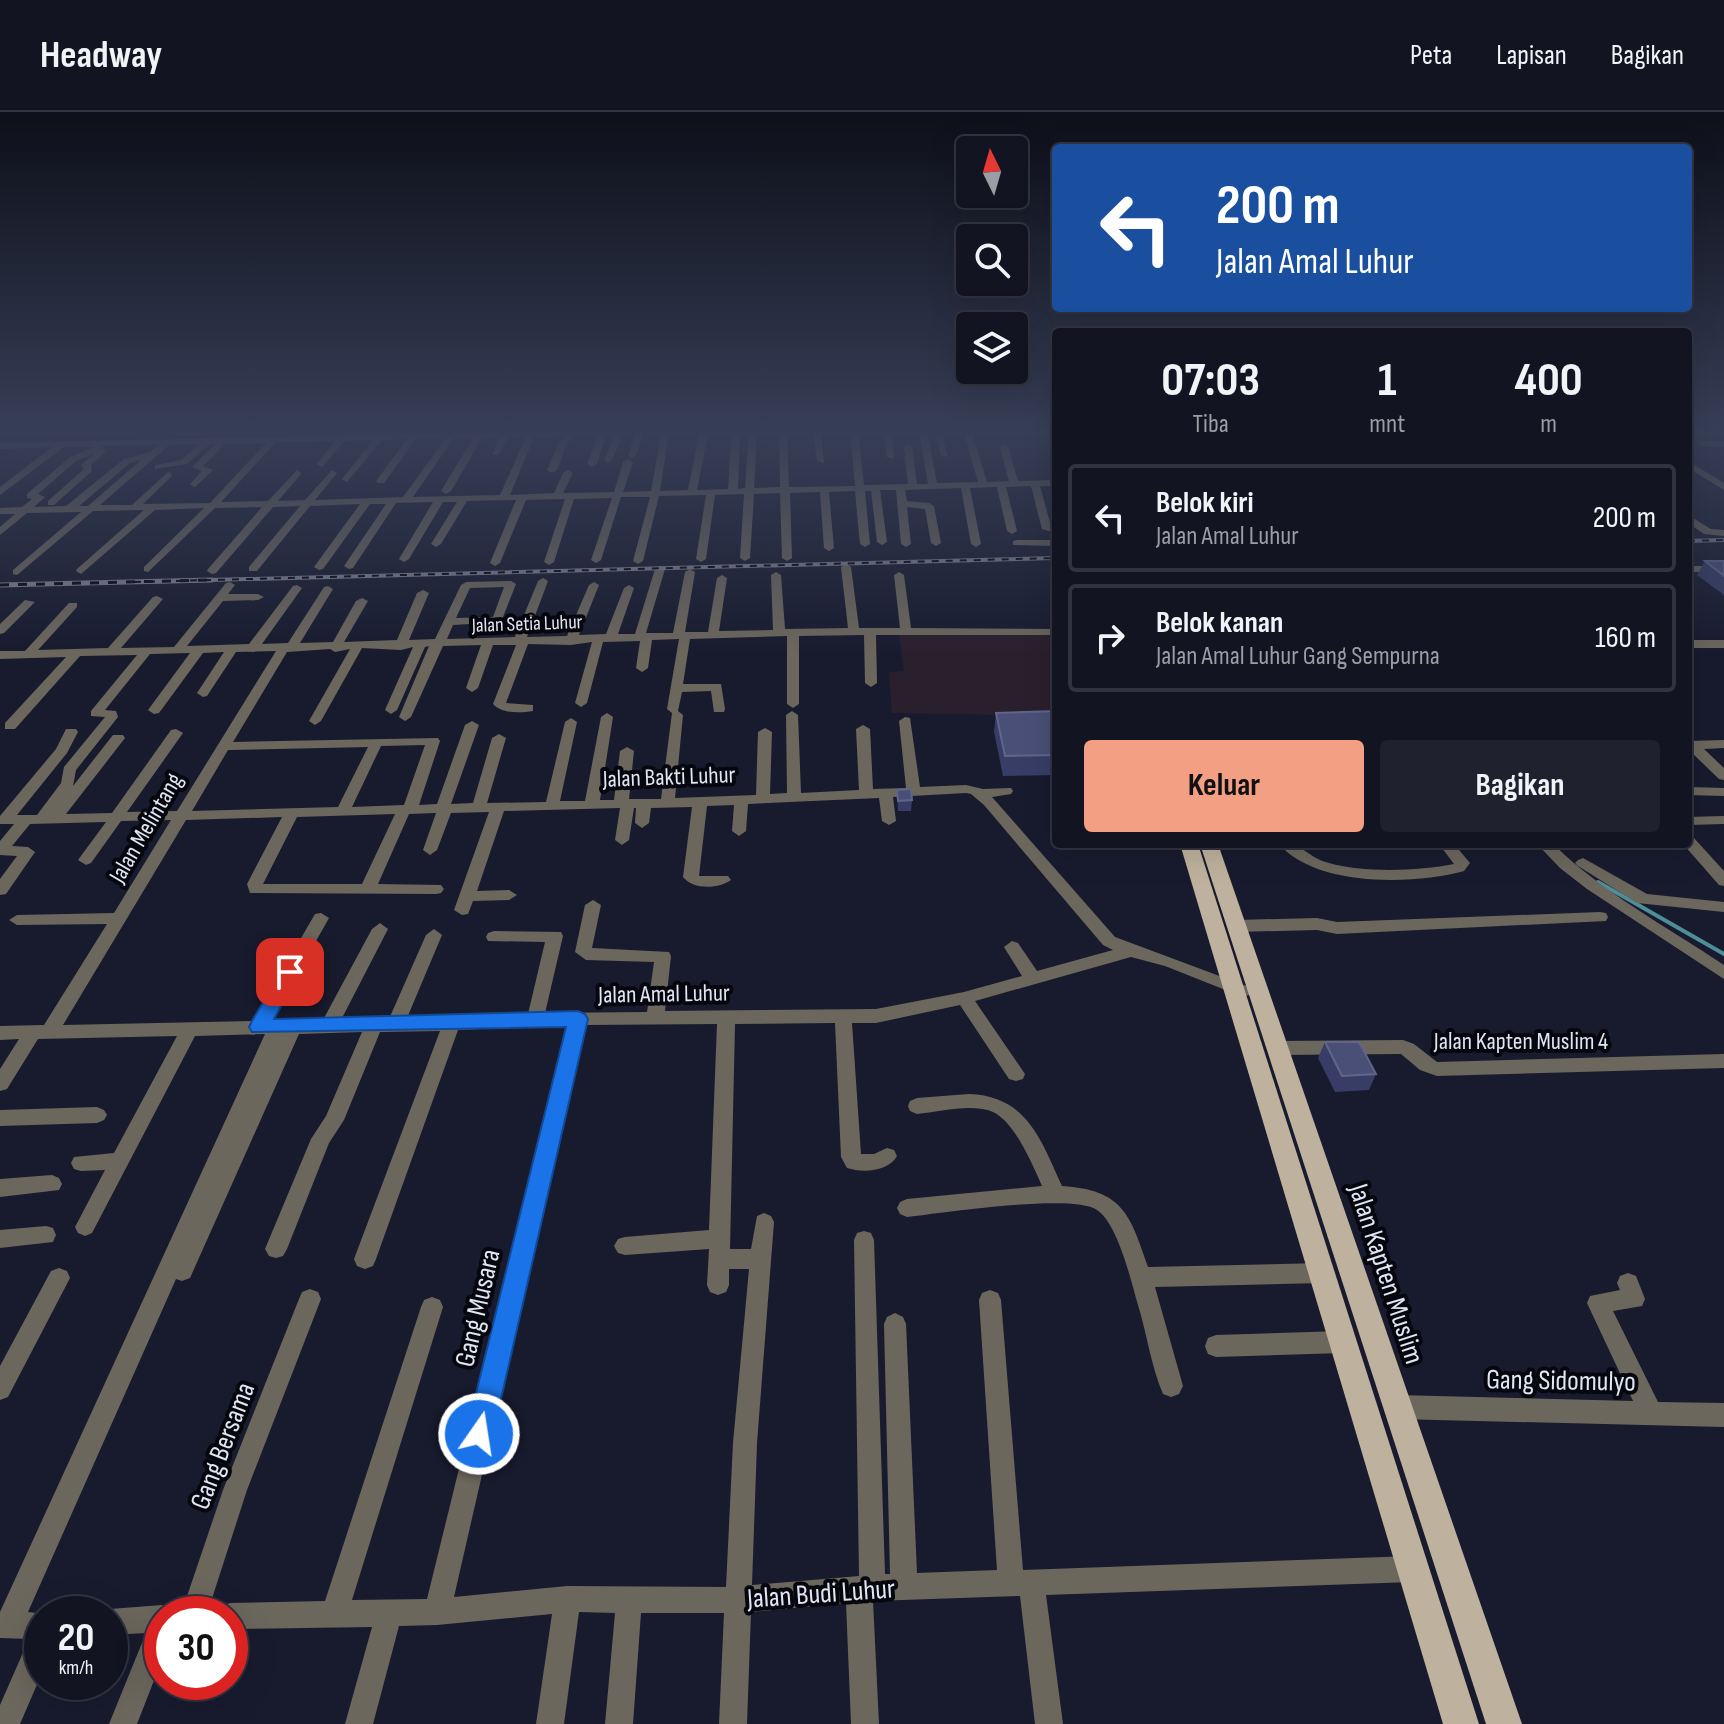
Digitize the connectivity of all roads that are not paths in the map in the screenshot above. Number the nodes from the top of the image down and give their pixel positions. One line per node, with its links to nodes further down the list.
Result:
1 (31, 505): 31 (street)
2 (74, 505): 30 (street)
3 (95, 505): 29 (street)
4 (200, 505): 28 (street)
5 (213, 505): 59 (street)
6 (267, 505): 66 (street)
7 (305, 505): 60 (street)
8 (365, 505): 57 (street)
9 (396, 505): 56 (street)
10 (437, 505): 49 (street)
11 (460, 505): 42 (street)
12 (519, 505): 55 (street)
13 (567, 505): 54 (street)
14 (614, 505): 51 (street)
15 (652, 505): 52 (street)
16 (709, 505): 50 (street)
17 (750, 505): 47 (street)
18 (786, 505): 48 (street)
19 (825, 505): 46 (street)
20 (861, 505): 43 (street)
21 (877, 505): 38 (street)
22 (902, 505): 44 (street)
23 (919, 505): 39 (street)
24 (969, 505): 45 (street)
25 (1006, 505): 35 (street)
26 (1043, 505): 34 (street)
27 (136, 506): 28 (street); 29 (street)
28 (154, 506): 65 (street)
29 (92, 508): 30 (street); 67 (street)
30 (69, 509): 31 (street)
31 (25, 510): 32 (street); 36 (street)
32 (0, 511)
33 (1692, 521): 37 (street)
34 (1052, 530)
35 (1012, 531)
36 (0, 532)
37 (1724, 533)
38 (882, 542)
39 (936, 543)
40 (1017, 543): 41 (street)
41 (1052, 543)
42 (436, 544)
43 (865, 544)
44 (906, 544)
45 (976, 544)
46 (829, 548)
47 (745, 558)
48 (787, 558)
49 (404, 559)
50 (701, 559)
51 (596, 560)
52 (638, 561)
53 (1692, 561): 63 (street)
54 (549, 562)
55 (495, 563)
56 (349, 566)
57 (319, 567)
58 (846, 567): 87 (street)
59 (148, 569)
60 (253, 569)
61 (660, 569): 95 (street)
62 (1692, 569): 63 (street)
63 (1704, 569): 64 (street)
64 (1724, 569)
65 (81, 571)
66 (212, 571)
67 (17, 572)
68 (690, 572): 94 (street)
69 (776, 575): 91 (street)
70 (899, 575): 89 (street)
71 (722, 578): 93 (street)
72 (543, 581): 98 (street)
73 (230, 585): 80 (street)
74 (594, 585): 97 (street)
75 (297, 588): 107 (street)
76 (629, 588): 96 (street)
77 (328, 589): 108 (street, Jalan Melintang)
78 (423, 593): 104 (street)
79 (258, 597): 80 (street)
80 (221, 598): 111 (street)
81 (157, 599): 114 (street)
82 (362, 601): 106 (street)
83 (29, 602): 86 (street)
84 (73, 605): 115 (street)
85 (448, 622): 85 (street); 103 (street)
86 (0, 631)
87 (854, 631): 88 (street, Jalan Setia Luhur); 92 (street, Jalan Setia Luhur)
88 (870, 631): 89 (street, Jalan Setia Luhur); 119 (street)
89 (906, 631): 90 (street, Jalan Setia Luhur)
90 (1052, 632)
91 (779, 633): 92 (street, Jalan Setia Luhur); 93 (street, Jalan Setia Luhur)
92 (793, 633): 155 (street)
93 (713, 635): 94 (street, Jalan Setia Luhur)
94 (681, 636): 95 (street, Jalan Setia Luhur); 121 (street)
95 (642, 638): 96 (street, Jalan Setia Luhur); 118 (street)
96 (604, 640): 97 (street, Jalan Setia Luhur); 123 (street)
97 (571, 641): 98 (street, Jalan Setia Luhur)
98 (521, 642): 99 (street, Jalan Setia Luhur); 124 (street)
99 (488, 643): 103 (street, Jalan Setia Luhur); 120 (street)
100 (1692, 644): 101 (street)
101 (1724, 644)
102 (420, 645): 103 (street, Jalan Setia Luhur); 104 (street, Jalan Setia Luhur); 127 (street)
103 (437, 645): 128 (street)
104 (401, 646): 105 (street, Jalan Setia Luhur)
105 (357, 647): 106 (street, Jalan Setia Luhur); 130 (street)
106 (335, 648): 108 (street, Jalan Setia Luhur)
107 (252, 649): 108 (street, Jalan Setia Luhur); 109 (street, Jalan Setia Luhur)
108 (286, 649): 144 (street, Jalan Melintang)
109 (231, 650): 112 (street, Jalan Setia Luhur); 122 (street)
110 (146, 651): 111 (street, Jalan Setia Luhur); 114 (street, Jalan Setia Luhur); 171 (street)
111 (177, 651): 112 (street, Jalan Setia Luhur)
112 (198, 651): 126 (street)
113 (77, 652): 114 (street, Jalan Setia Luhur); 115 (street, Jalan Setia Luhur); 134 (street)
114 (111, 652)
115 (29, 653): 116 (street, Jalan Setia Luhur)
116 (5, 654): 117 (street)
117 (0, 665)
118 (642, 668)
119 (871, 683)
120 (472, 688)
121 (676, 688): 125 (street); 158 (street)
122 (203, 693)
123 (581, 703)
124 (528, 708)
125 (719, 709)
126 (154, 710)
127 (391, 710)
128 (405, 717)
129 (607, 717): 161 (street)
130 (315, 721)
131 (905, 721): 148 (street)
132 (571, 722): 162 (street)
133 (472, 725): 165 (street)
134 (10, 726)
135 (863, 729): 153 (street)
136 (71, 732): 172 (street)
137 (765, 732): 156 (street)
138 (176, 733): 170 (street)
139 (118, 738): 171 (street)
140 (499, 738): 163 (street)
141 (376, 743): 144 (street); 166 (street); 167 (street)
142 (1724, 744): 143 (street)
143 (1692, 745)
144 (222, 746): 169 (street, Jalan Melintang)
145 (1692, 746): 147 (street)
146 (627, 751): 160 (street)
147 (1724, 776)
148 (913, 790): 151 (street, Jalan Bakti Luhur); 154 (street, Jalan Bakti Luhur)
149 (1006, 791): 154 (street, Jalan Bakti Luhur)
150 (1692, 791): 152 (street)
151 (885, 792): 153 (street, Jalan Bakti Luhur); 174 (street)
152 (1724, 792)
153 (866, 793): 155 (street, Jalan Bakti Luhur)
154 (980, 794): 206 (street)
155 (794, 795): 156 (street, Jalan Bakti Luhur)
156 (763, 798): 157 (street, Jalan Bakti Luhur)
157 (741, 800): 159 (street, Jalan Bakti Luhur); 177 (street)
158 (668, 802): 159 (street, Jalan Bakti Luhur); 160 (street, Jalan Bakti Luhur)
159 (700, 802): 189 (street)
160 (631, 803): 161 (street, Jalan Bakti Luhur); 176 (street); 178 (street)
161 (592, 804): 162 (street, Jalan Bakti Luhur)
162 (552, 805): 164 (street, Jalan Bakti Luhur)
163 (479, 807): 164 (street, Jalan Bakti Luhur); 165 (street, Jalan Bakti Luhur)
164 (498, 807): 194 (street)
165 (444, 809): 166 (street, Jalan Bakti Luhur); 186 (street)
166 (407, 810): 167 (street, Jalan Bakti Luhur); 193 (street)
167 (343, 811): 168 (street, Jalan Bakti Luhur)
168 (292, 812): 169 (street, Jalan Bakti Luhur); 193 (street)
169 (181, 814): 170 (street, Jalan Bakti Luhur); 198 (street, Jalan Melintang)
170 (118, 817): 171 (street, Jalan Bakti Luhur); 187 (street)
171 (41, 818): 172 (street, Jalan Bakti Luhur); 185 (street)
172 (2, 820)
173 (1724, 820): 175 (street)
174 (889, 821)
175 (1692, 821)
176 (642, 823)
177 (739, 831)
178 (622, 840)
179 (1692, 845): 190 (street)
180 (1200, 848): 201 (main road, Jalan Kapten Muslim)
181 (1200, 848): 209 (main road, Jalan Kapten Muslim)
182 (1292, 848): 183 (street)
183 (1449, 848)
184 (1548, 848): 207 (street)
185 (1, 850): 192 (street)
186 (430, 850)
187 (86, 860)
188 (1583, 863): 196 (street)
189 (723, 880)
190 (1724, 881)
191 (436, 889): 193 (street)
192 (0, 890)
193 (367, 890)
194 (509, 895)
195 (593, 905): 213 (street)
196 (1724, 907)
197 (1507, 917): 201 (street)
198 (121, 918): 200 (street); 220 (street, Jalan Melintang)
199 (321, 918): 219 (street)
200 (17, 920)
201 (1236, 926): 209 (main road, Jalan Kapten Muslim)
202 (380, 929): 217 (street)
203 (434, 935): 218 (street)
204 (494, 937): 215 (street)
205 (1012, 947): 208 (street)
206 (1128, 952): 208 (street, Jalan Amal Luhur); 209 (street)
207 (1724, 973)
208 (1034, 980): 210 (street, Jalan Amal Luhur)
209 (1248, 993): 223 (main road, Jalan Kapten Muslim); 248 (main road, Jalan Kapten Muslim)
210 (964, 998): 212 (street, Jalan Amal Luhur); 225 (street)
211 (726, 1017): 212 (street, Jalan Amal Luhur); 213 (street, Jalan Amal Luhur); 244 (street)
212 (843, 1017): 230 (street)
213 (655, 1018): 214 (street, Jalan Amal Luhur)
214 (578, 1019): 215 (street, Jalan Amal Luhur); 272 (street, Gang Musara)
215 (535, 1020): 216 (street, Jalan Amal Luhur)
216 (451, 1024): 218 (street, Jalan Amal Luhur); 245 (street)
217 (329, 1025): 218 (street, Jalan Amal Luhur); 219 (street, Jalan Amal Luhur)
218 (385, 1025): 243 (street)
219 (277, 1026): 221 (street, Jalan Amal Luhur); 247 (street); 276 (street)
220 (42, 1031): 221 (street, Jalan Amal Luhur); 222 (street, Jalan Amal Luhur); 226 (street, Jalan Melintang)
221 (189, 1031): 231 (street)
222 (0, 1033)
223 (1278, 1048): 224 (street, Jalan Kapten Muslim 4); 261 (main road, Jalan Kapten Muslim)
224 (1724, 1061)
225 (1016, 1074)
226 (0, 1084)
227 (917, 1106): 235 (street)
228 (97, 1115): 229 (street)
229 (0, 1118)
230 (887, 1156)
231 (119, 1161): 232 (street); 238 (street)
232 (81, 1163)
233 (52, 1184): 234 (street)
234 (0, 1188)
235 (1056, 1195): 236 (street); 249 (street)
236 (907, 1208)
237 (764, 1222): 246 (street)
238 (85, 1227)
239 (46, 1235): 240 (street)
240 (0, 1239)
241 (864, 1240): 267 (street)
242 (625, 1246): 244 (street)
243 (276, 1249)
244 (718, 1249): 246 (street); 252 (street)
245 (365, 1259)
246 (760, 1259): 271 (street)
247 (182, 1271)
248 (1322, 1273): 249 (street); 257 (main road, Jalan Kapten Muslim)
249 (1140, 1277): 259 (street)
250 (59, 1278): 260 (street)
251 (1628, 1283): 262 (street)
252 (718, 1285)
253 (310, 1299): 268 (street, Gang Bersama)
254 (990, 1300): 265 (street)
255 (432, 1307): 274 (street)
256 (895, 1324): 266 (street)
257 (1343, 1342): 258 (street); 264 (main road, Jalan Kapten Muslim)
258 (1216, 1346)
259 (1171, 1386)
260 (0, 1389)
261 (1397, 1407): 262 (street, Gang Sidomulyo); 289 (main road, Jalan Kapten Muslim)
262 (1651, 1413): 263 (street, Gang Sidomulyo)
263 (1724, 1415)
264 (1412, 1569): 265 (street, Jalan Budi Luhur); 288 (main road, Jalan Kapten Muslim)
265 (1022, 1585): 266 (street, Jalan Budi Luhur); 287 (street)
266 (904, 1588): 267 (street, Jalan Budi Luhur)
267 (865, 1589): 271 (street, Jalan Budi Luhur); 286 (street)
268 (200, 1596)
269 (567, 1599): 270 (street, Jalan Budi Luhur); 272 (street, Jalan Budi Luhur); 283 (street)
270 (629, 1600): 271 (street, Jalan Budi Luhur); 284 (street)
271 (737, 1600): 285 (street)
272 (437, 1612): 273 (street, Jalan Budi Luhur)
273 (389, 1613): 274 (street, Jalan Budi Luhur); 282 (street)
274 (334, 1614): 275 (street, Jalan Budi Luhur)
275 (248, 1616)
276 (4, 1625): 277 (street)
277 (24, 1626)
278 (144, 1671): 281 (street)
279 (24, 1682): 280 (street)
280 (6, 1724)
281 (123, 1724)
282 (359, 1724)
283 (550, 1724)
284 (619, 1724)
285 (733, 1724)
286 (865, 1724)
287 (1049, 1724)
288 (1461, 1724)
289 (1504, 1724)

